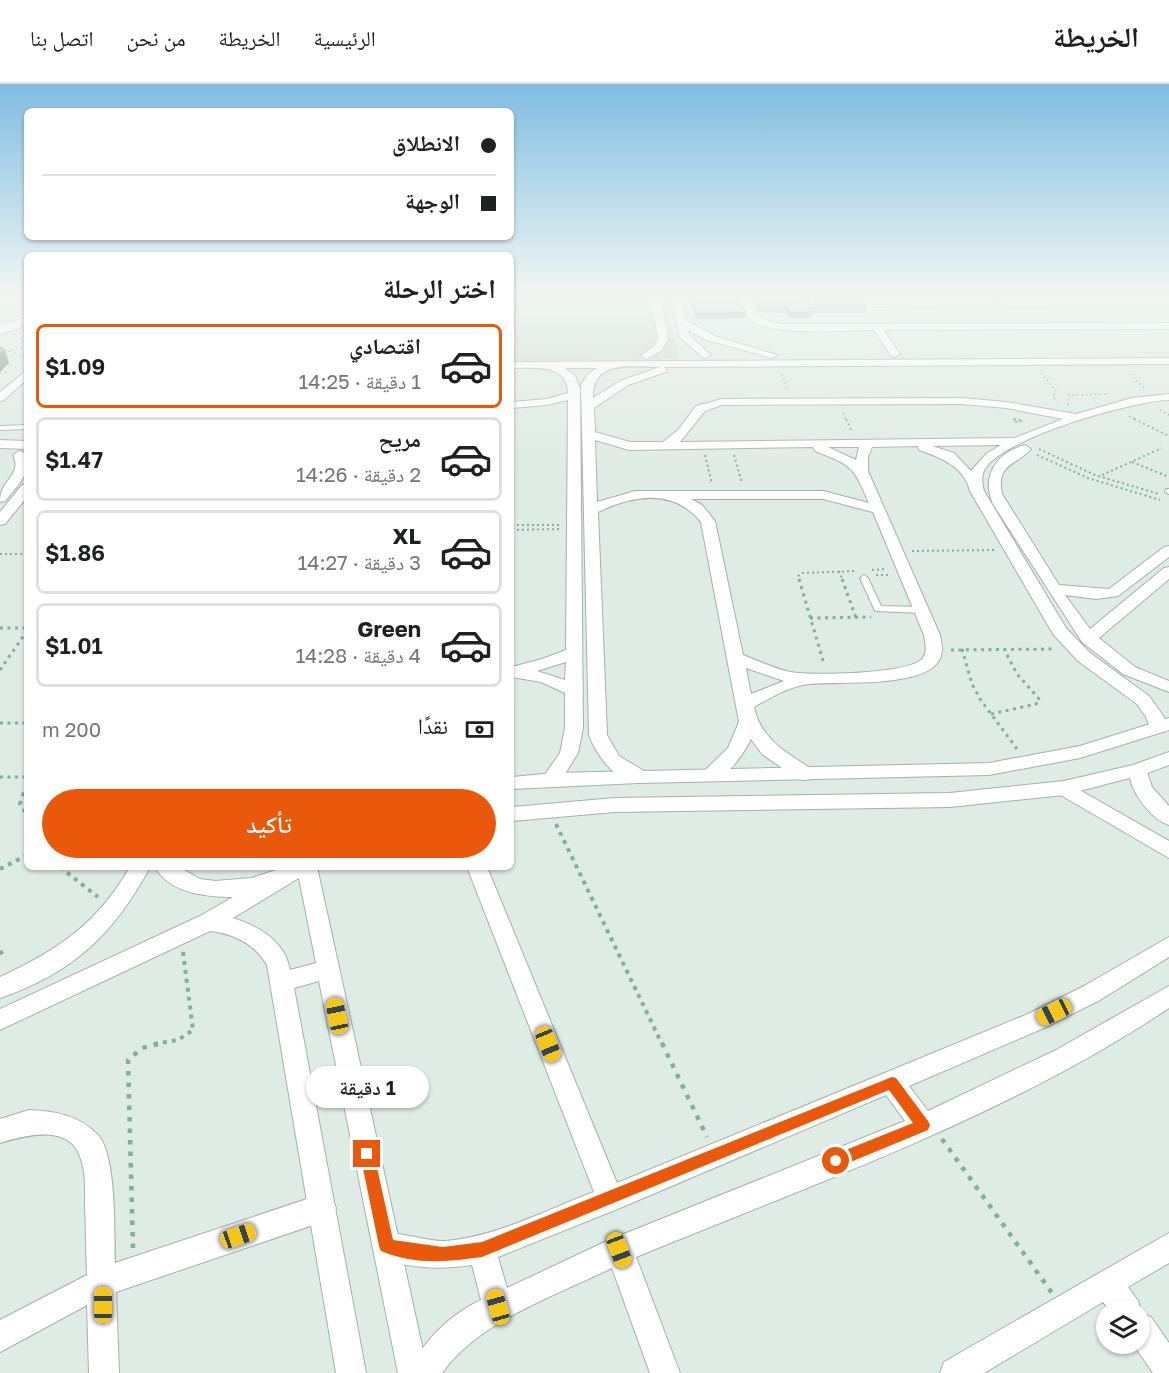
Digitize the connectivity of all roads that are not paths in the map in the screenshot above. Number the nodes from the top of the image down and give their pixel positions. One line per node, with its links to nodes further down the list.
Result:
1 (650, 353): 7 (street)
2 (702, 353): 8 (street)
3 (757, 353): 10 (street)
4 (1039, 353): 6 (street)
5 (1065, 353): 12 (street)
6 (895, 354): 10 (street)
7 (646, 356): 8 (street); 9 (street)
8 (706, 356): 10 (street)
9 (514, 357)
10 (775, 359): 12 (street); 13 (street)
11 (1169, 361): 12 (street)
12 (1073, 362)
13 (690, 364): 16 (street); 26 (street)
14 (514, 365): 15 (street)
15 (554, 365): 16 (street); 20 (street)
16 (608, 365): 26 (street)
17 (24, 367): 19 (street)
18 (24, 376): 22 (street)
19 (0, 384)
20 (574, 394): 24 (street); 29 (street)
21 (1169, 397): 28 (street)
22 (0, 398)
23 (1169, 403): 28 (street)
24 (530, 404): 25 (street); 29 (street)
25 (514, 405)
26 (588, 406): 35 (street)
27 (1016, 407): 30 (street); 31 (street); 34 (street)
28 (1111, 413): 30 (street); 42 (street)
29 (574, 416): 63 (street)
30 (1073, 417): 34 (street)
31 (689, 424): 40 (street); 41 (street)
32 (24, 427): 33 (lane)
33 (2, 428)
34 (1050, 429): 42 (street)
35 (589, 434): 43 (street); 46 (street)
36 (862, 443): 37 (street); 39 (street); 47 (street)
37 (901, 443): 42 (street); 48 (street)
38 (0, 444): 44 (street)
39 (804, 444): 41 (street); 47 (street)
40 (667, 445): 41 (street); 43 (street)
41 (727, 445)
42 (1025, 445): 48 (street); 57 (street)
43 (629, 446): 46 (street)
44 (24, 451): 45 (street); 55 (street)
45 (0, 455)
46 (599, 456): 49 (street)
47 (857, 480): 54 (street); 58 (street)
48 (975, 482): 56 (street)
49 (600, 485): 51 (street); 59 (street)
50 (24, 492): 60 (street)
51 (635, 495): 52 (street); 59 (street)
52 (675, 495): 53 (street); 61 (street)
53 (722, 495): 54 (street); 61 (street)
54 (823, 495): 58 (street)
55 (0, 498)
56 (984, 504): 57 (street); 69 (street)
57 (1000, 504): 67 (street)
58 (878, 509): 68 (street)
59 (592, 510): 64 (street)
60 (0, 521)
61 (708, 521): 71 (street)
62 (1169, 550): 67 (street)
63 (574, 557): 64 (street); 70 (street)
64 (593, 557): 83 (street)
65 (1169, 571): 69 (street)
66 (863, 574): 68 (lane)
67 (1054, 590): 69 (street)
68 (921, 610): 74 (street)
69 (1082, 644): 75 (street); 78 (street)
70 (574, 652): 72 (street); 76 (street)
71 (736, 658): 74 (street); 77 (street)
72 (514, 672)
73 (514, 672): 76 (street)
74 (807, 679): 77 (street)
75 (1169, 687)
76 (574, 690): 84 (street)
77 (746, 713): 81 (street); 82 (street)
78 (1163, 726): 81 (street)
79 (1169, 758): 80 (street)
80 (1138, 770): 86 (street); 88 (street)
81 (806, 774): 82 (street)
82 (709, 775): 83 (street)
83 (637, 776): 84 (street)
84 (551, 780): 85 (street)
85 (514, 783)
86 (1064, 788): 87 (street); 89 (street)
87 (514, 814)
88 (1169, 818)
89 (1167, 847)
90 (138, 870): 100 (street)
91 (168, 870): 95 (street)
92 (299, 870): 95 (street)
93 (306, 870): 98 (street)
94 (478, 870): 106 (street)
95 (279, 880): 96 (street)
96 (208, 922): 99 (street); 102 (street)
97 (1169, 946): 103 (street)
98 (327, 970): 99 (street); 108 (street)
99 (283, 981): 107 (street)
100 (0, 988)
101 (1169, 996): 104 (street)
102 (0, 1019)
103 (892, 1083): 104 (street); 106 (street)
104 (927, 1124): 111 (street)
105 (0, 1131): 112 (street)
106 (610, 1199): 110 (street)
107 (322, 1208): 112 (street); 120 (street)
108 (387, 1246): 110 (street); 121 (street)
109 (1169, 1247): 113 (street)
110 (482, 1249): 115 (street)
111 (619, 1250): 115 (street); 123 (street)
112 (103, 1282): 116 (street); 119 (street)
113 (1107, 1283): 114 (street); 124 (street)
114 (1120, 1300)
115 (498, 1307): 122 (street)
116 (0, 1337)
117 (1150, 1342): 118 (street)
118 (1169, 1369)
119 (104, 1373)
120 (351, 1373)
121 (413, 1373)
122 (424, 1373)
123 (665, 1373)
124 (955, 1373)

